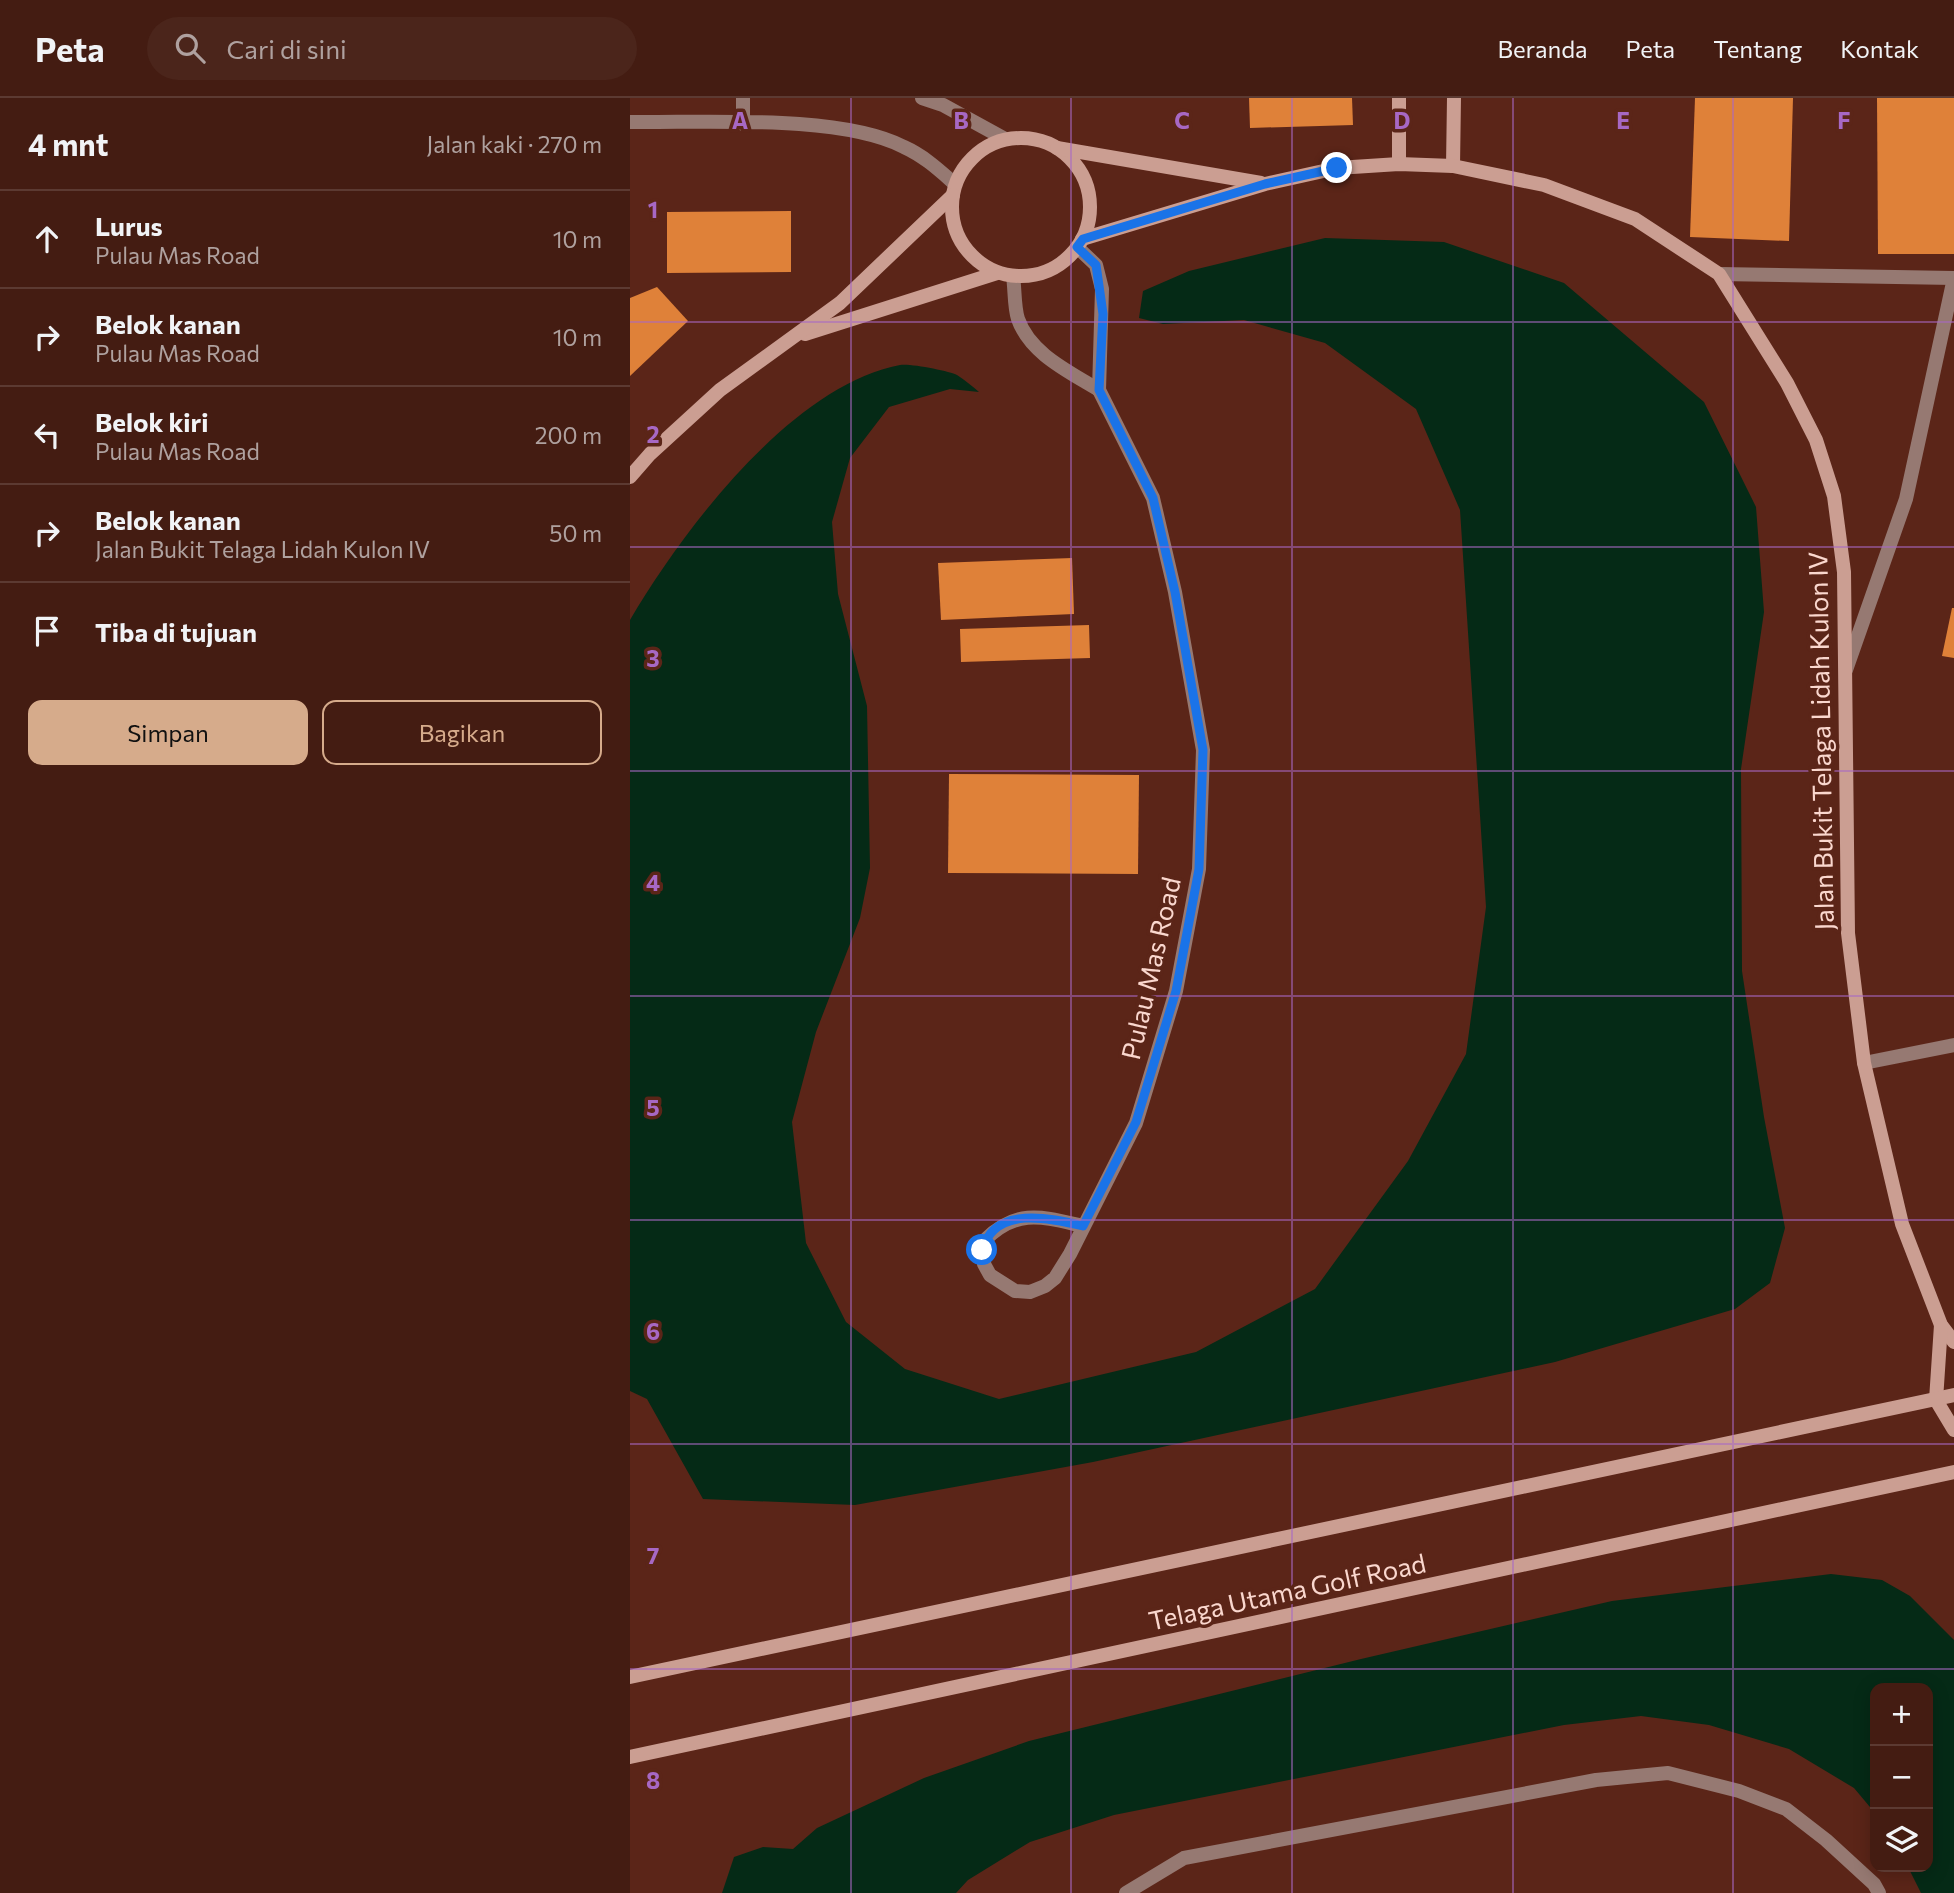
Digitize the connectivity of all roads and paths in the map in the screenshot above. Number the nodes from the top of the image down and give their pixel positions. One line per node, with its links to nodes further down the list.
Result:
1 (743, 98): 6 (street)
2 (922, 98): 7 (street)
3 (1399, 98): 9 (main road)
4 (1454, 98): 10 (main road)
5 (630, 122): 6 (street)
6 (743, 124): 12 (street)
7 (1005, 139): 8 (main road); 12 (main road)
8 (1058, 148): 11 (main road, Jalan Bukit Telaga Lidah Kulon IV); 13 (main road)
9 (1399, 163): 10 (main road, Jalan Bukit Telaga Lidah Kulon IV); 11 (main road, Jalan Bukit Telaga Lidah Kulon IV)
10 (1453, 166): 15 (main road, Jalan Bukit Telaga Lidah Kulon IV)
11 (1265, 184): 13 (main road, Jalan Bukit Telaga Lidah Kulon IV)
12 (954, 190): 14 (main road); 18 (main road)
13 (1080, 243): 16 (main road); 19 (street, Pulau Mas Road)
14 (997, 273): 16 (main road); 18 (main road)
15 (1719, 274): 17 (street); 21 (main road, Jalan Bukit Telaga Lidah Kulon IV)
16 (1013, 276): 19 (street)
17 (1954, 278): 21 (street)
18 (791, 339): 20 (main road)
19 (1099, 390): 24 (street, Pulau Mas Road)
20 (630, 477)
21 (1846, 670): 23 (main road, Jalan Bukit Telaga Lidah Kulon IV)
22 (1954, 1045): 23 (street)
23 (1864, 1063): 25 (main road, Jalan Bukit Telaga Lidah Kulon IV)
24 (1083, 1226): 24 (street, Pulau Mas Road)
25 (1941, 1325): 26 (main road, Jalan Bukit Telaga Lidah Kulon IV); 28 (main road, Jalan Bukit Telaga Lidah Kulon IV)
26 (1954, 1342)
27 (1954, 1395): 28 (main road, Telaga Utama Golf Road)
28 (1936, 1400): 29 (main road); 31 (main road, Telaga Utama Golf Road)
29 (1954, 1430)
30 (1954, 1472): 32 (main road, Telaga Utama Golf Road)
31 (630, 1677)
32 (630, 1757)
33 (1126, 1893): 34 (street)
34 (1879, 1893)

